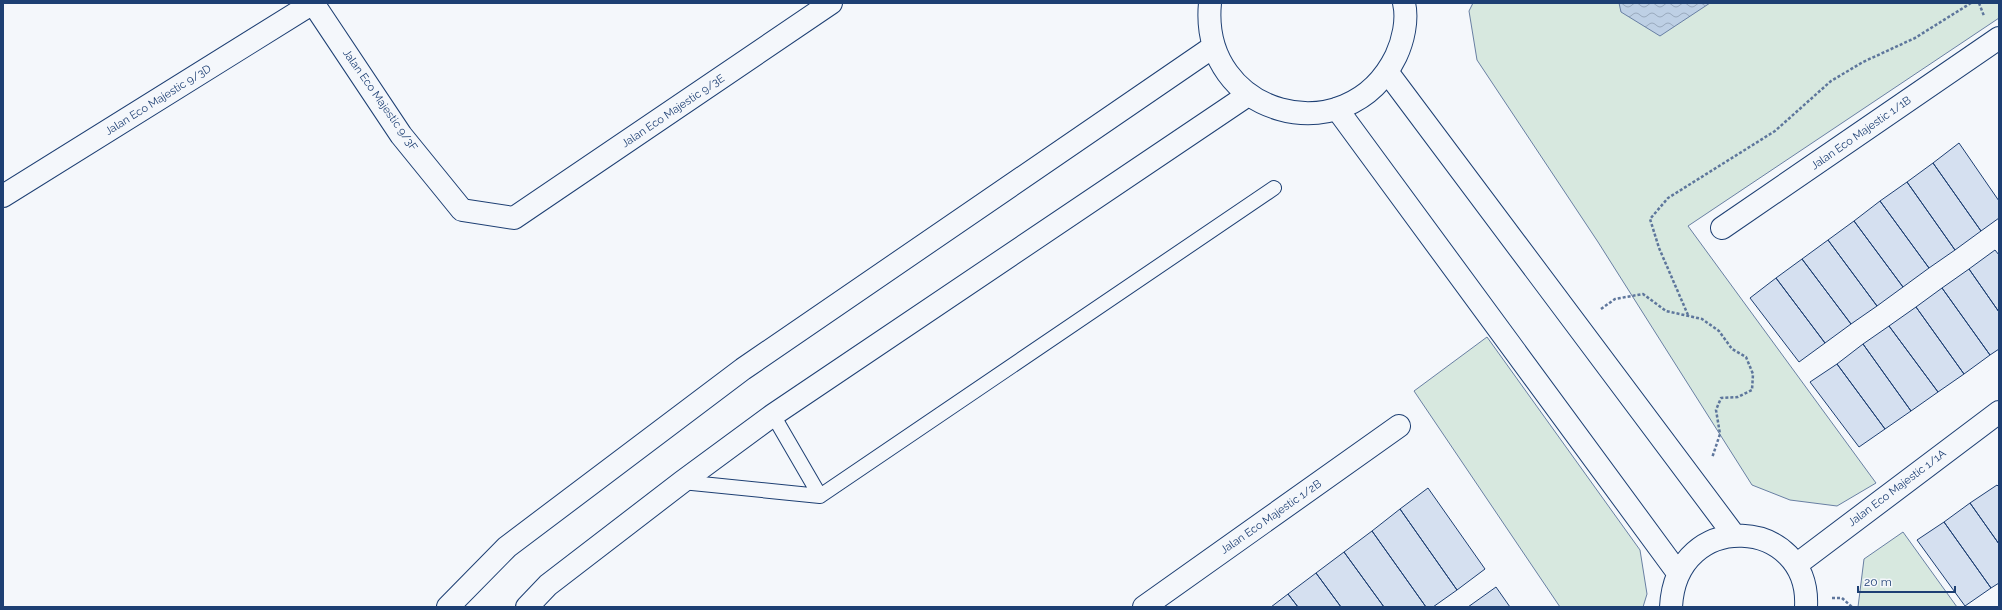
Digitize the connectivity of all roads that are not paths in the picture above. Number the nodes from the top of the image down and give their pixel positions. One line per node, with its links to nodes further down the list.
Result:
1 (313, 3): 11 (street, Jalan Eco Majestic 9/3D); 12 (street, Jalan Eco Majestic 9/3F)
2 (831, 3): 12 (street, Jalan Eco Majestic 9/3E)
3 (1210, 3): 6 (street)
4 (1404, 3): 7 (street)
5 (1997, 43): 13 (street, Jalan Eco Majestic 1/1B)
6 (1213, 48): 8 (street); 22 (street)
7 (1388, 72): 9 (street); 19 (street)
8 (1248, 95): 9 (street); 15 (street)
9 (1337, 109): 21 (street)
10 (1274, 188): 18 (lane)
11 (3, 196)
12 (514, 218)
13 (1722, 228)
14 (1999, 412): 20 (street, Jalan Eco Majestic 1/1A)
15 (773, 415): 17 (street); 18 (lane)
16 (1399, 426): 24 (street, Jalan Eco Majestic 1/2B)
17 (682, 482): 18 (lane); 23 (street)
18 (820, 496)
19 (1734, 535): 20 (street); 21 (street)
20 (1796, 565): 26 (street)
21 (1678, 573): 25 (street)
22 (448, 607)
23 (527, 607)
24 (1144, 607)
25 (1671, 607)
26 (1806, 607)

